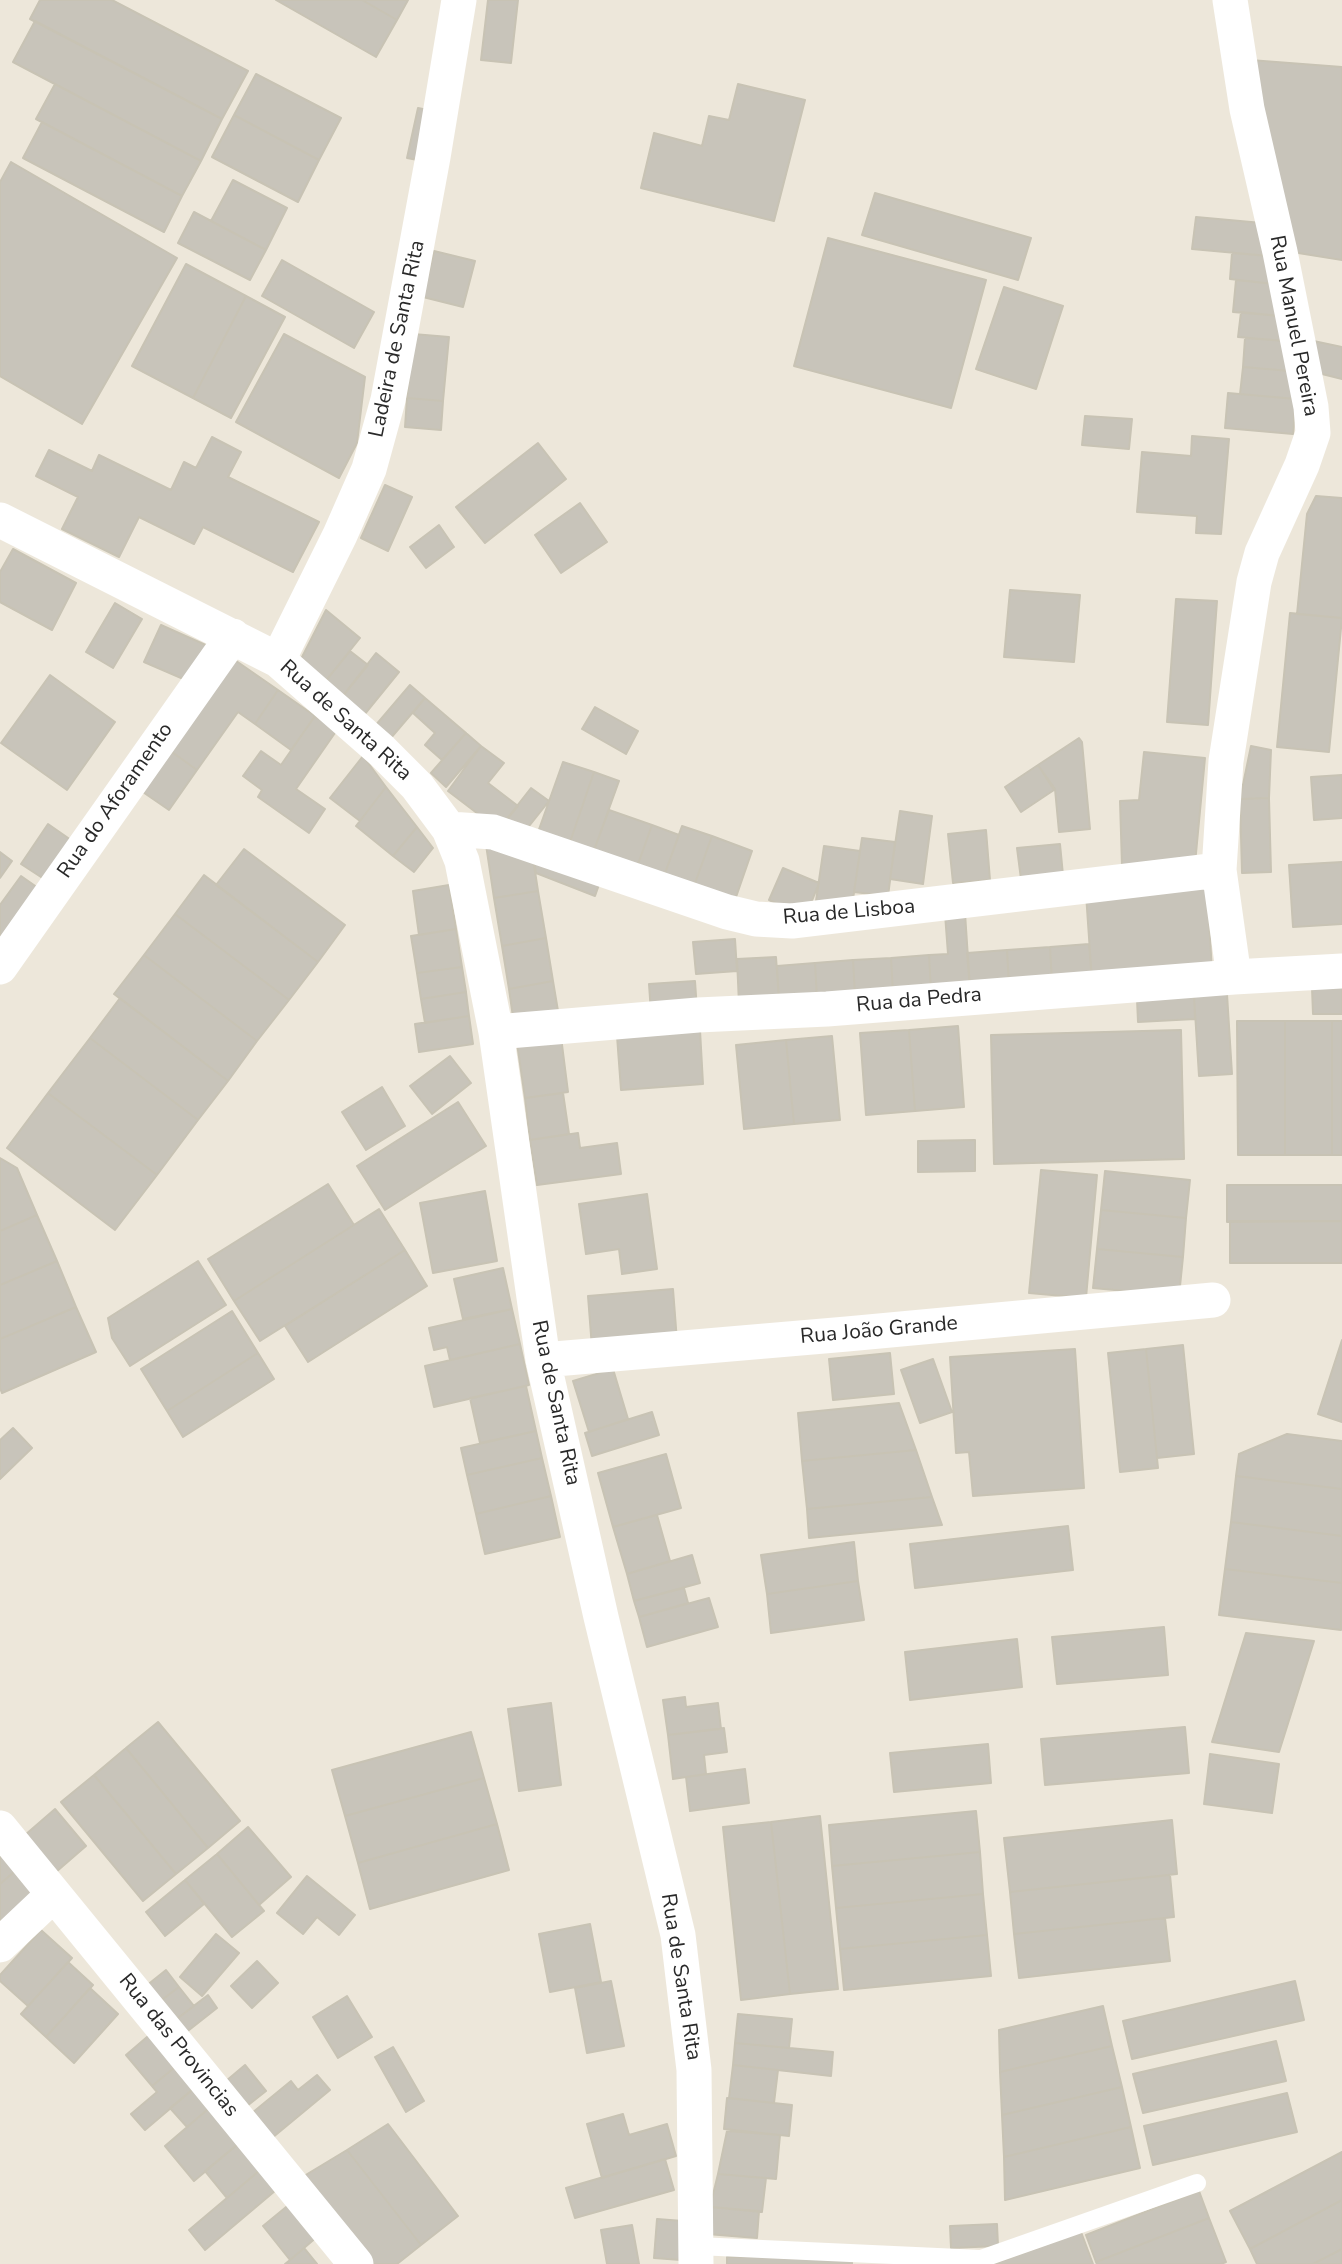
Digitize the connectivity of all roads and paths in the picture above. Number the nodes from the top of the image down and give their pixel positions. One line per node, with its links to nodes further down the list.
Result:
1 (459, 0): 5 (street, Ladeira de Santa Rita)
2 (1230, 0): 7 (street, Rua Manuel Pereira)
3 (0, 520): 4 (street, Rua de Santa Rita)
4 (233, 636): 5 (street, Rua de Santa Rita); 8 (street, Rua do Aforamento)
5 (278, 660): 6 (street, Rua de Santa Rita)
6 (449, 829): 7 (street, Rua de Lisboa); 11 (street, Rua de Santa Rita)
7 (1219, 870): 10 (street, Rua Manuel Pereira)
8 (0, 967)
9 (1342, 971): 10 (street, Rua da Pedra)
10 (1234, 977): 11 (street, Rua da Pedra)
11 (496, 1032): 13 (street, Rua de Santa Rita)
12 (1213, 1300): 13 (street, Rua João Grande)
13 (543, 1360): 18 (street, Rua de Santa Rita)
14 (0, 1829): 15 (street, Rua das Provincias)
15 (53, 1895): 16 (street); 19 (street, Rua das Provincias)
16 (0, 1945)
17 (1197, 2183): 18 (lane)
18 (696, 2255)
19 (356, 2264)

